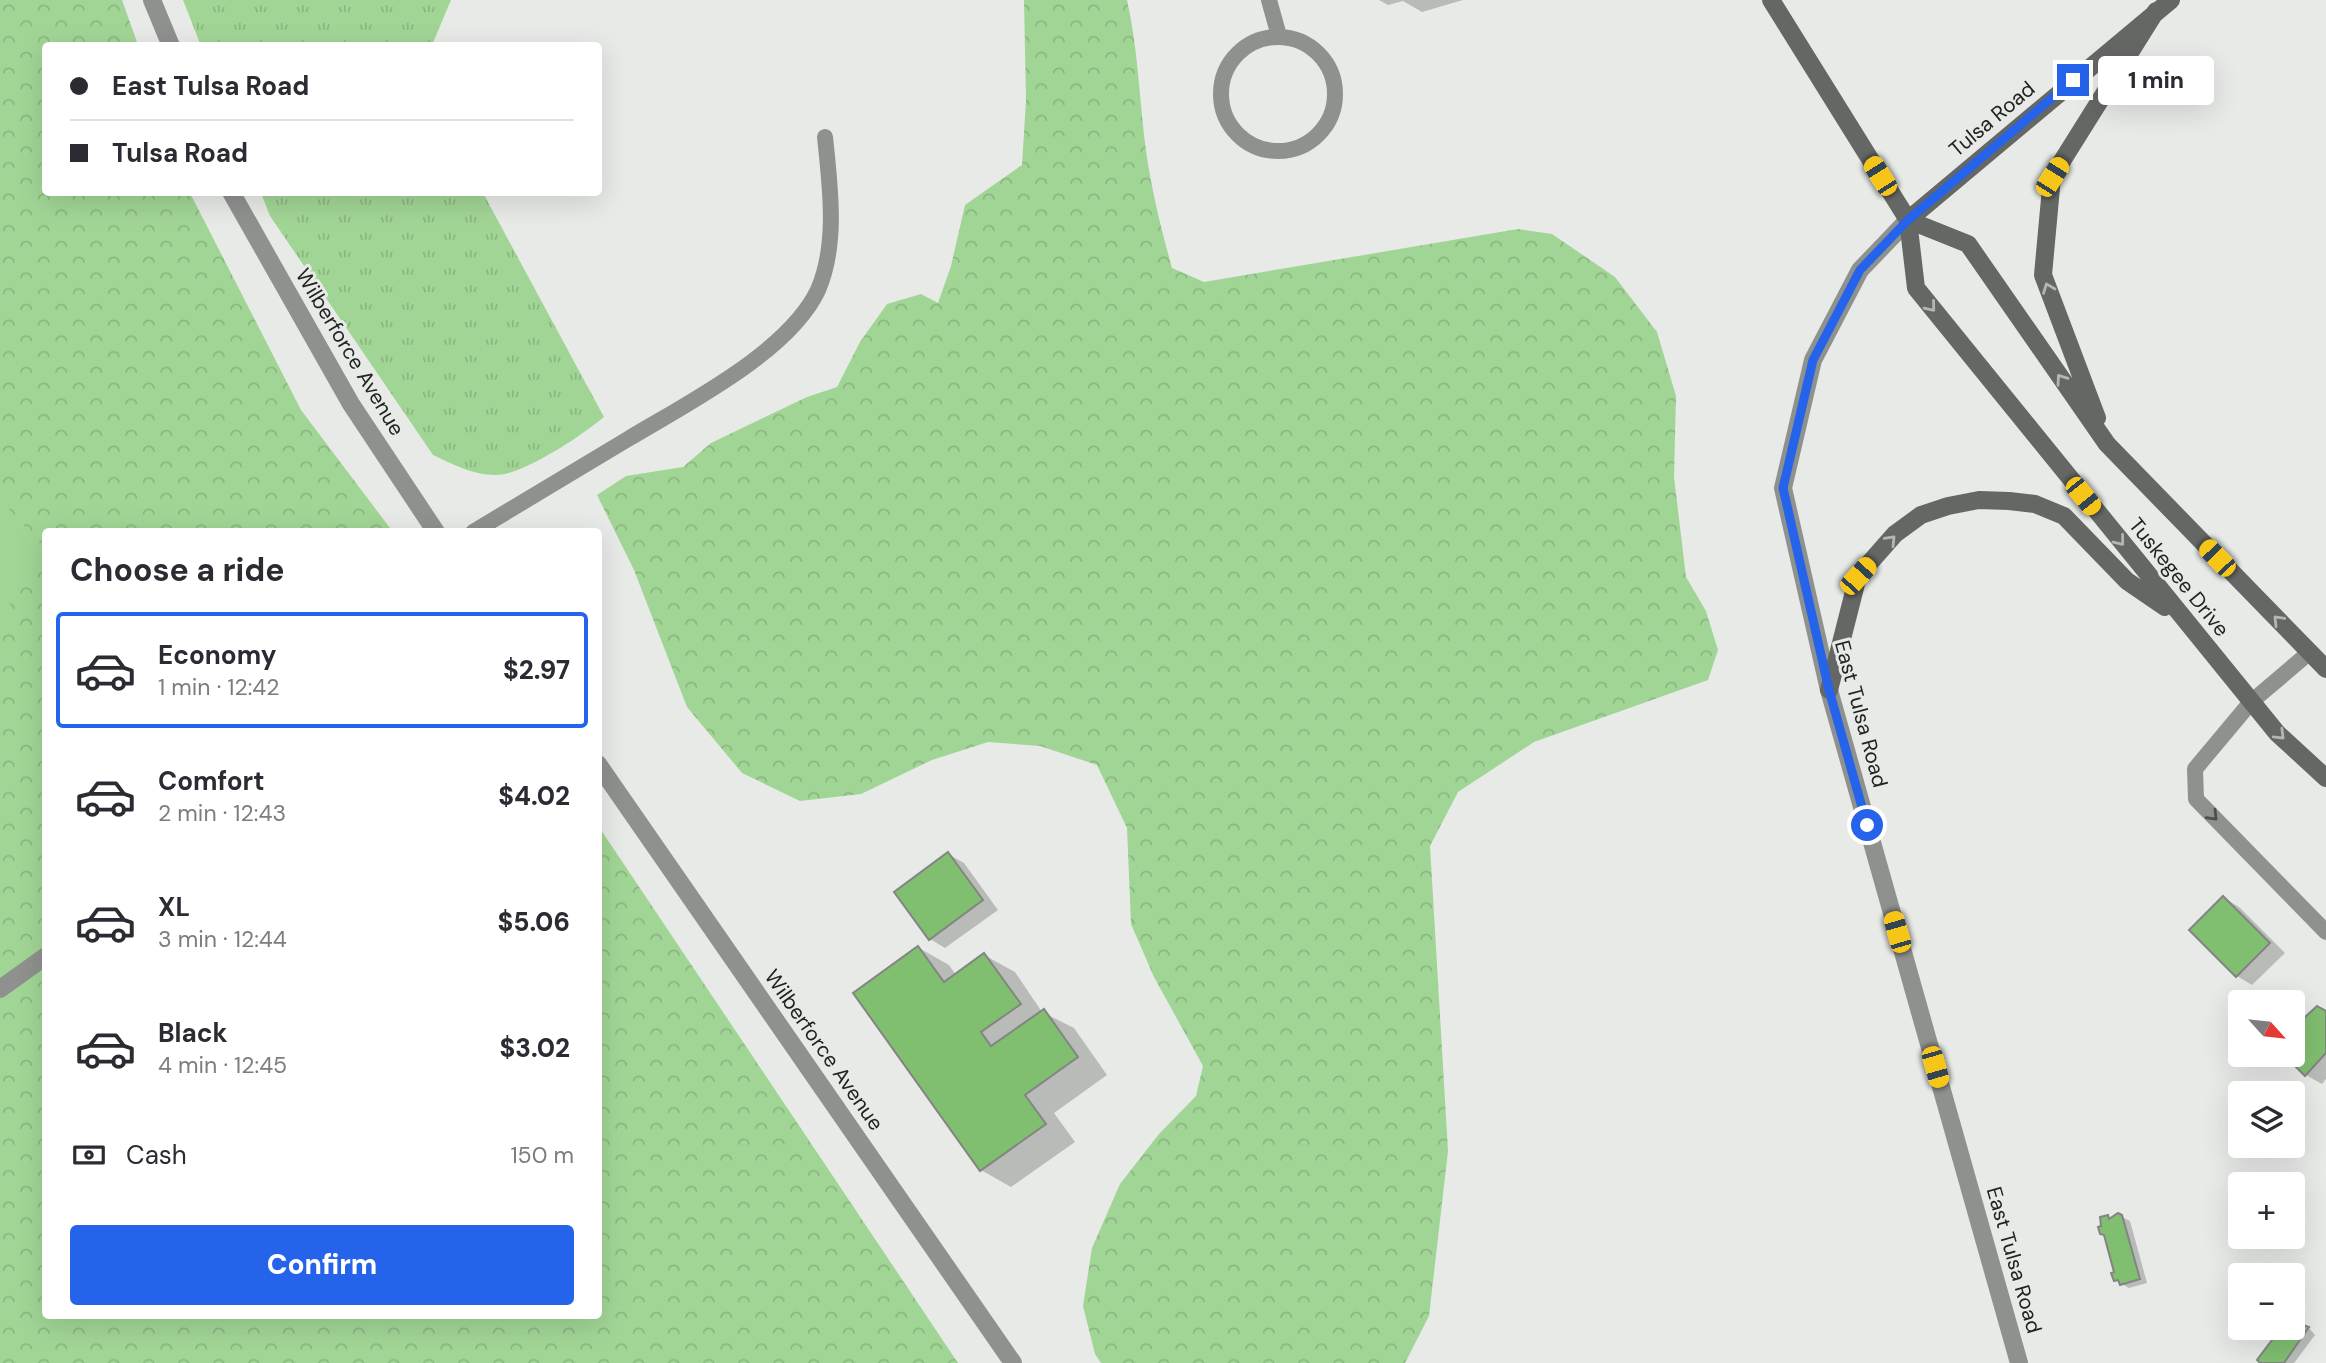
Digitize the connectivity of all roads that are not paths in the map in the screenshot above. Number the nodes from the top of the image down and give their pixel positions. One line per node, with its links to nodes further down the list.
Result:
1 (152, 0): 6 (street)
2 (1269, 0): 5 (lane)
3 (1772, 0): 9 (street, Tuskegee Drive)
4 (2163, 5): 9 (street, Tulsa Road); 10 (street, one-way to 4)
5 (1279, 36): 5 (lane)
6 (169, 42)
7 (825, 137): 12 (lane)
8 (234, 196): 11 (street, Wilberforce Avenue)
9 (1908, 220): 10 (street, Tuskegee Drive, one-way to 9); 13 (street, Tuskegee Drive, one-way to 13); 16 (street, East Tulsa Road)
10 (2107, 444): 14 (street, Tuskegee Drive, one-way to 10)
11 (433, 528)
12 (480, 528)
13 (2184, 620): 16 (street, one-way to 13); 17 (street, Tuskegee Drive)
14 (2310, 652): 15 (street, Tuskegee Drive); 17 (lane)
15 (2326, 669)
16 (1829, 690): 24 (street, East Tulsa Road)
17 (2251, 702): 19 (street, Tuskegee Drive, one-way to 19); 20 (lane, one-way to 20)
18 (602, 770): 23 (street, Wilberforce Avenue)
19 (2326, 778)
20 (2326, 932)
21 (42, 960): 22 (street)
22 (0, 989)
23 (1013, 1363)
24 (2019, 1363)

